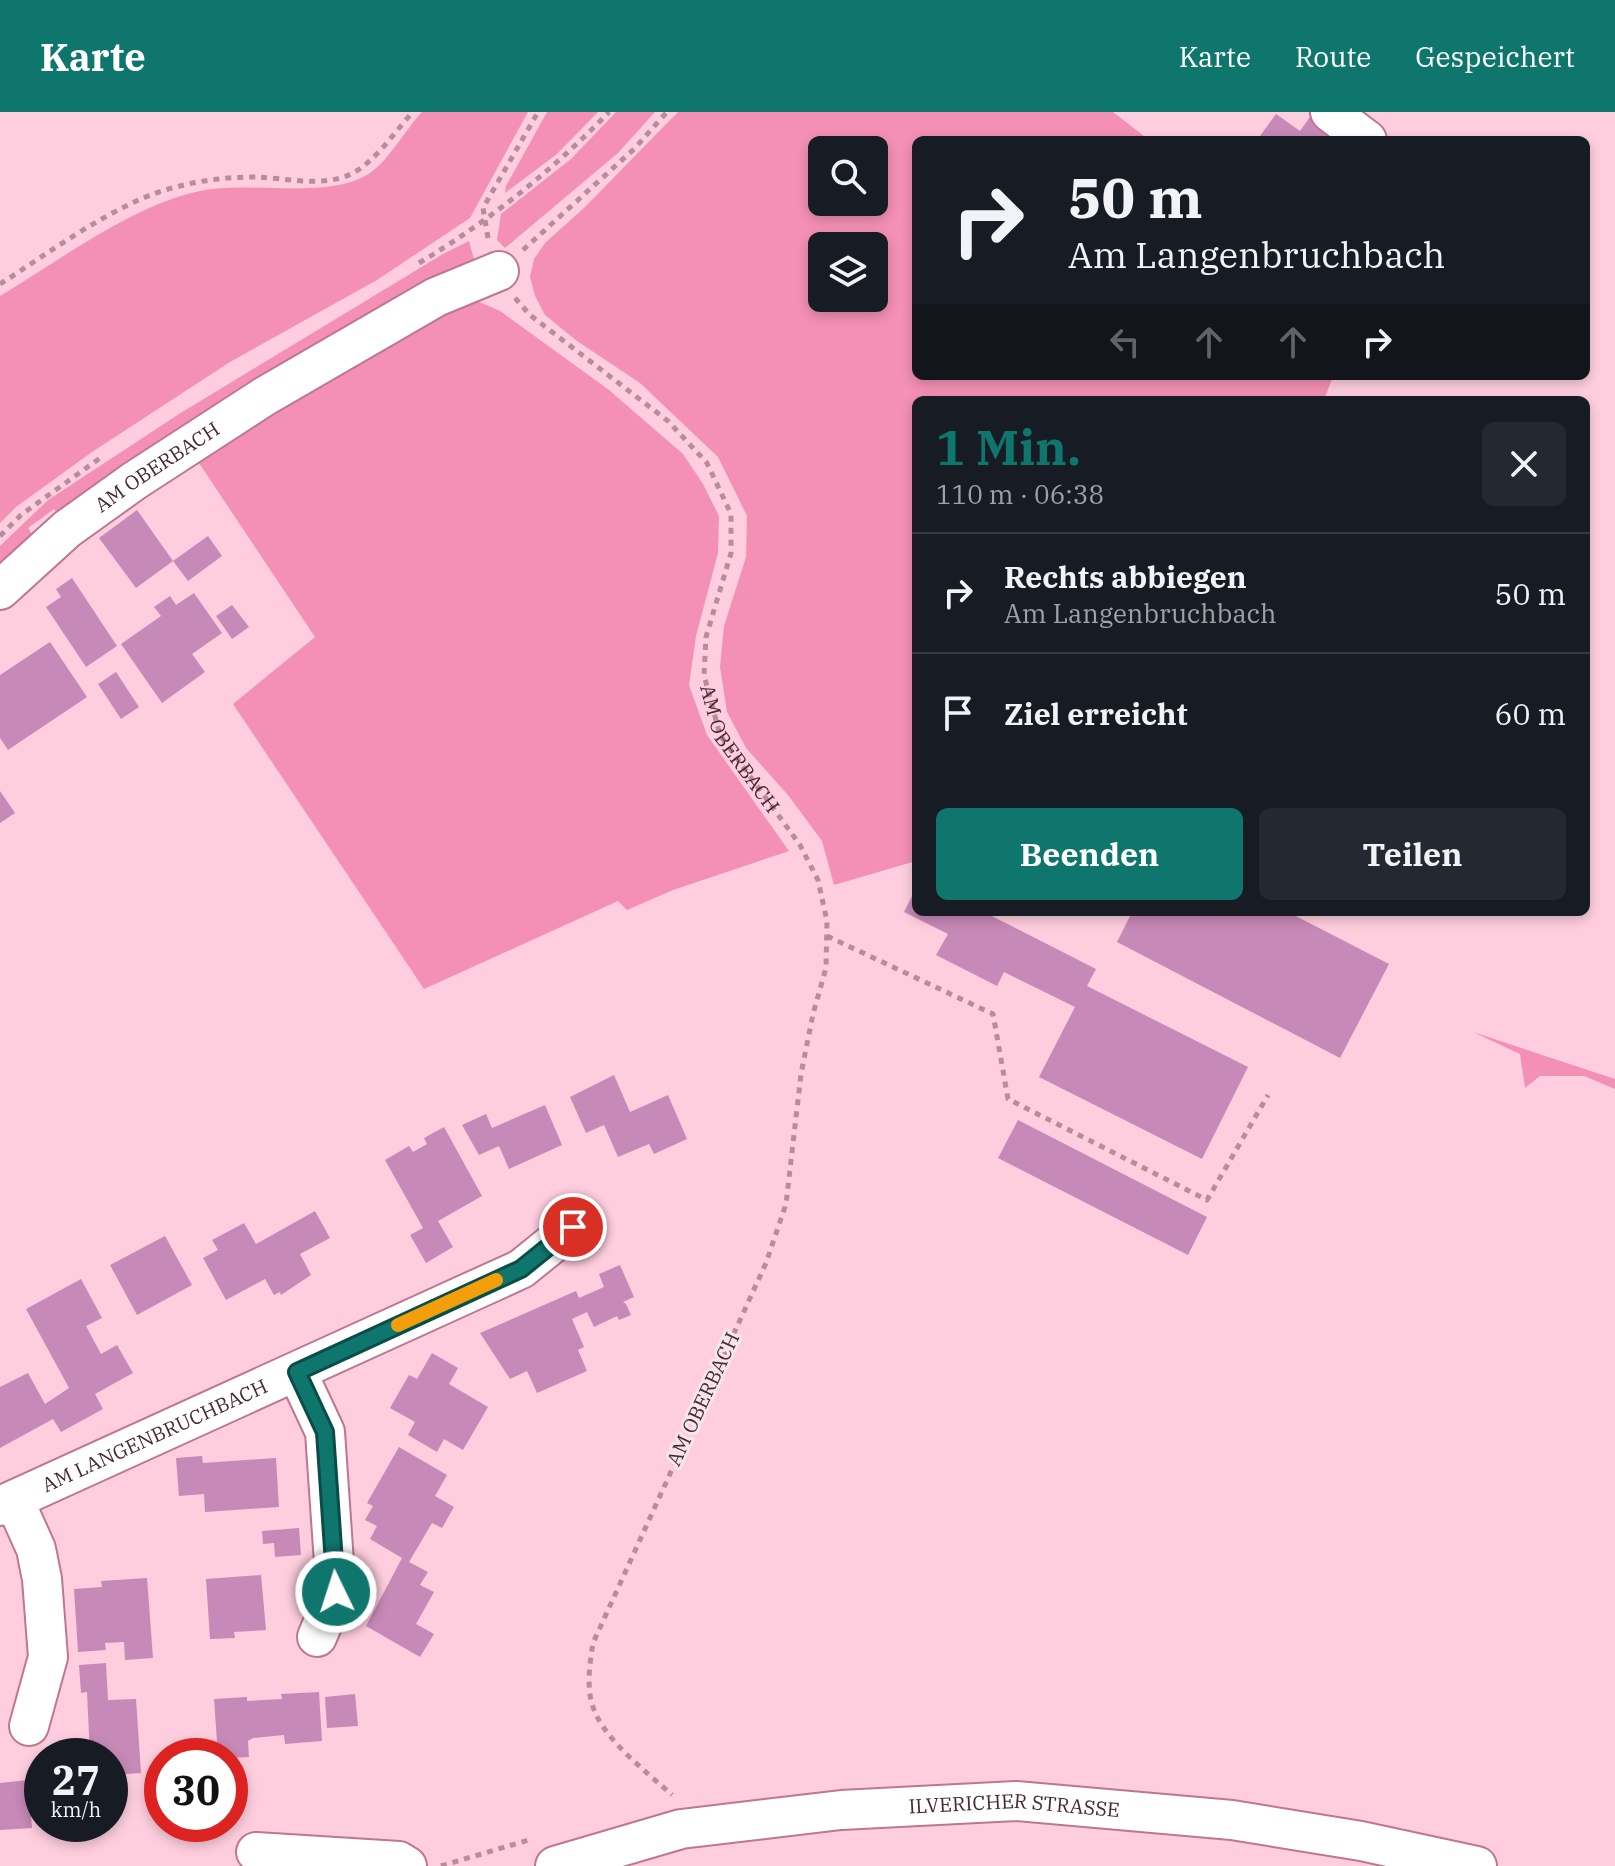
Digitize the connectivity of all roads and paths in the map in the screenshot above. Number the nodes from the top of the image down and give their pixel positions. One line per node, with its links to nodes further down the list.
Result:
1 (413, 112): 8 (path)
2 (538, 112): 3 (path)
3 (609, 112)
4 (667, 112): 7 (path)
5 (1330, 112): 6 (street)
6 (1362, 136)
7 (499, 271): 9 (street, AM OBERBACH); 10 (path, AM OBERBACH)
8 (0, 284)
9 (0, 590)
10 (827, 936): 11 (path); 17 (path, AM OBERBACH)
11 (1268, 1095)
12 (573, 1227): 13 (street, AM LANGENBRUCHBACH)
13 (297, 1372): 14 (street, AM LANGENBRUCHBACH); 15 (street)
14 (7, 1503): 16 (street, AM LANGENBRUCHBACH)
15 (317, 1637)
16 (29, 1726)
17 (681, 1829): 20 (street, ILVERICHER STRASSE); 21 (street, ILVERICHER STRASSE)
18 (256, 1852): 19 (street)
19 (407, 1866)
20 (555, 1866)
21 (1477, 1866)

